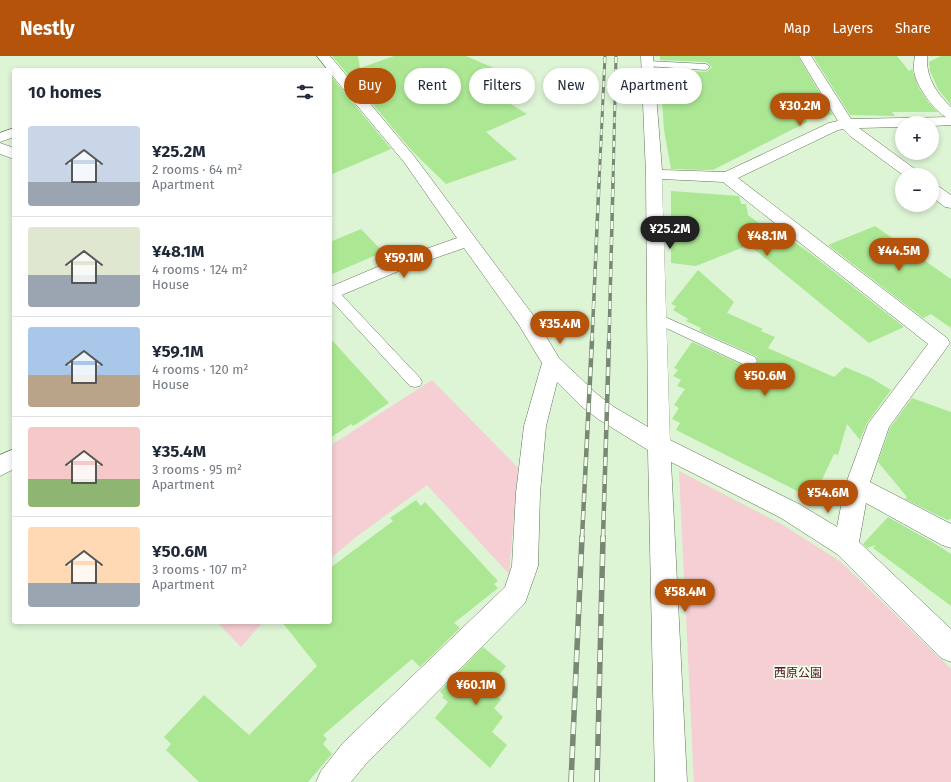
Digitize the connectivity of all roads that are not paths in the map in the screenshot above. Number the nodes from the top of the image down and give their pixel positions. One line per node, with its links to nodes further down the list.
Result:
1 (323, 56): 18 (street)
2 (805, 56): 8 (street)
3 (921, 56): 6 (street)
4 (648, 60): 5 (lane); 14 (street)
5 (706, 68)
6 (951, 115)
7 (951, 121): 8 (street)
8 (847, 124): 13 (street); 15 (street)
9 (12, 133): 10 (street)
10 (0, 138)
11 (0, 148): 12 (street)
12 (12, 153)
13 (903, 168)
14 (654, 174): 15 (street); 21 (street)
15 (727, 177): 28 (street)
16 (939, 194): 17 (street)
17 (951, 203)
18 (469, 240): 19 (street); 23 (street)
19 (332, 293)
20 (332, 294): 24 (lane)
21 (656, 318): 22 (lane); 25 (street)
22 (750, 361)
23 (552, 363): 25 (street); 32 (street)
24 (415, 382)
25 (659, 445): 30 (street); 33 (street)
26 (12, 459): 27 (street)
27 (0, 466)
28 (857, 486): 29 (street); 30 (street)
29 (951, 538)
30 (846, 546): 31 (street)
31 (951, 648)
32 (338, 780)
33 (671, 782)

